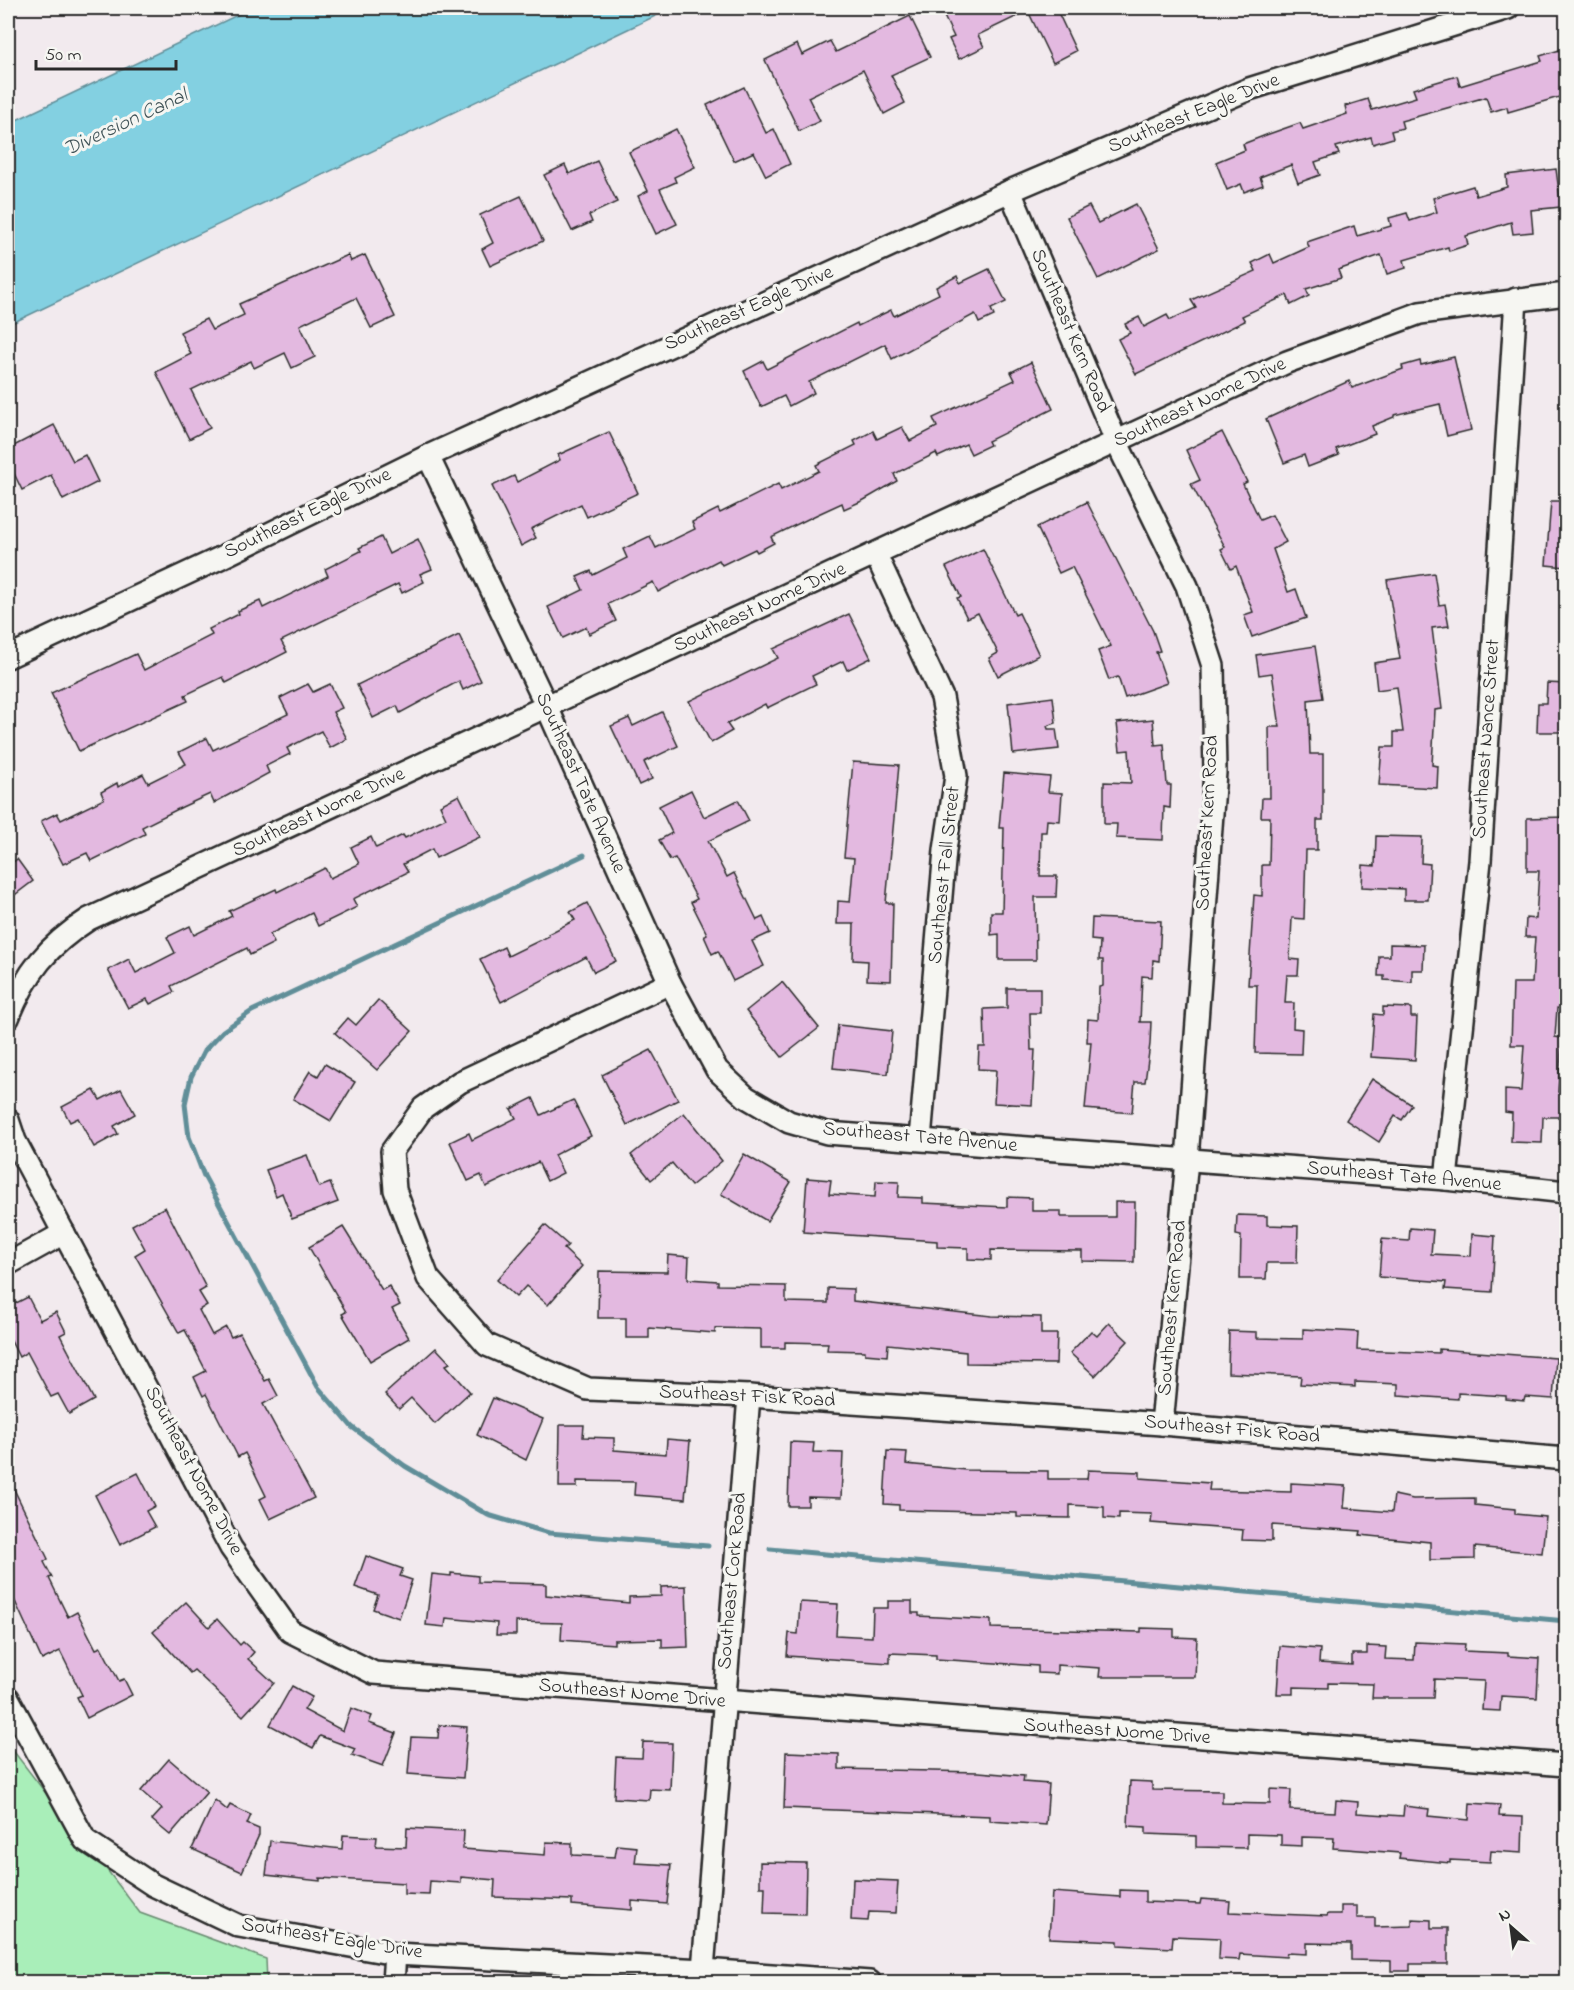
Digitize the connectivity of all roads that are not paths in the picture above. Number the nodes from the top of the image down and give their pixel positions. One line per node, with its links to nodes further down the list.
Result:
1 (1508, 8): 2 (street, Southeast Eagle Drive)
2 (1010, 191): 5 (street, Southeast Kern Road); 6 (street, Southeast Eagle Drive)
3 (1566, 294): 4 (street, Southeast Nome Drive)
4 (1516, 299): 5 (street, Southeast Nome Drive); 15 (street, Southeast Nance Street)
5 (1116, 441): 7 (street, Southeast Nome Drive); 14 (street, Southeast Kern Road)
6 (428, 456): 8 (street, Southeast Eagle Drive); 9 (street, Southeast Tate Avenue)
7 (876, 555): 9 (street, Southeast Nome Drive); 13 (street, Southeast Fall Street)
8 (8, 657)
9 (546, 707): 10 (street, Southeast Tate Avenue); 11 (street, Southeast Nome Drive)
10 (670, 983): 13 (street, Southeast Tate Avenue); 19 (street, Southeast Fisk Road)
11 (8, 1018)
12 (8, 1120): 17 (street, Southeast Nome Drive)
13 (920, 1139): 14 (street, Southeast Tate Avenue)
14 (1187, 1160): 15 (street, Southeast Tate Avenue); 20 (street, Southeast Kern Road)
15 (1446, 1179): 16 (street, Southeast Tate Avenue)
16 (1566, 1192)
17 (64, 1233): 18 (street); 23 (street, Southeast Nome Drive)
18 (8, 1263)
19 (749, 1396): 20 (street, Southeast Fisk Road); 23 (street, Southeast Cork Road)
20 (1162, 1424): 21 (street, Southeast Fisk Road)
21 (1566, 1460)
22 (8, 1698): 25 (street, Southeast Eagle Drive)
23 (723, 1702): 24 (street, Southeast Nome Drive); 26 (street, Southeast Cork Road)
24 (1566, 1765)
25 (395, 1954): 26 (street, Southeast Eagle Drive); 27 (street)
26 (703, 1976): 28 (street, Southeast Eagle Drive)
27 (393, 1983)
28 (870, 1983)

